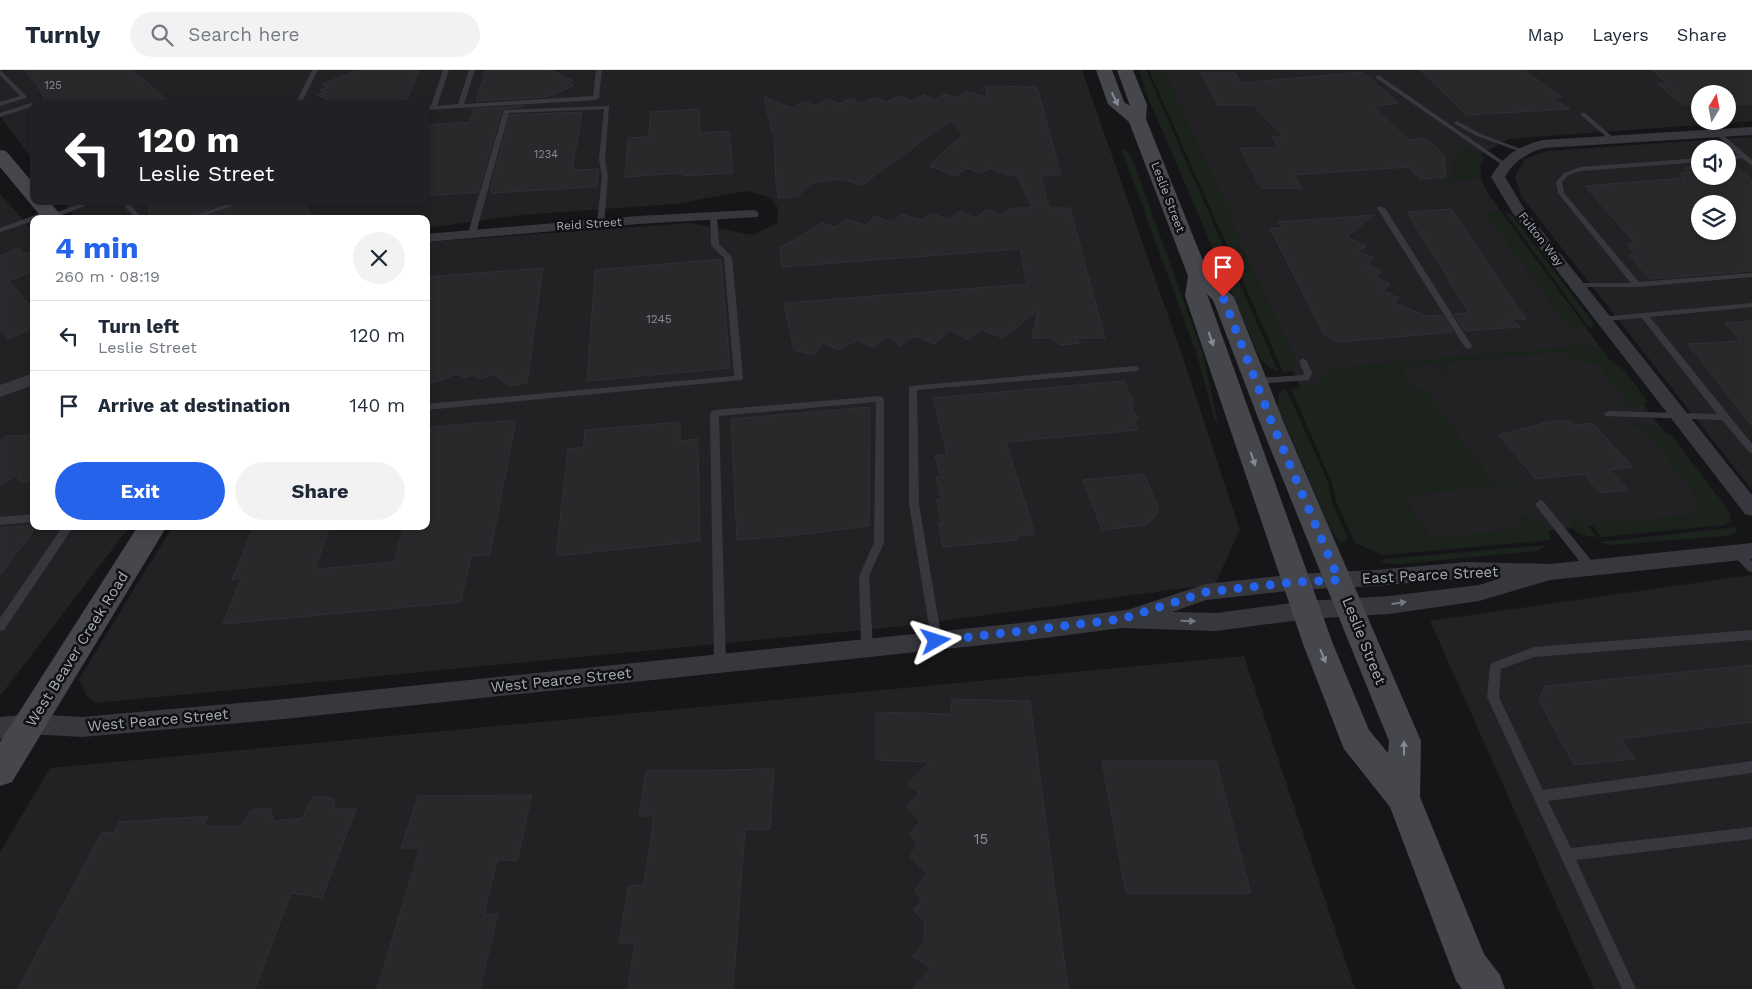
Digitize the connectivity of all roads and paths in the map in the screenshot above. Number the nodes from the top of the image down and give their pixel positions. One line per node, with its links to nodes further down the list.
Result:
1 (315, 70): 9 (lane)
2 (446, 70): 13 (lane)
3 (472, 70): 12 (lane)
4 (599, 70): 12 (lane)
5 (1104, 70): 16 (main road, one-way to 16)
6 (1125, 70): 16 (main road, Leslie Street)
7 (0, 72): 10 (lane)
8 (1378, 77): 26 (lane)
9 (300, 100)
10 (0, 104)
11 (30, 105): 15 (lane)
12 (460, 107): 13 (lane)
13 (430, 108)
14 (1583, 114): 20 (lane)
15 (0, 115)
16 (1137, 118): 44 (main road, Leslie Street)
17 (1457, 123): 21 (lane)
18 (1752, 131): 19 (street)
19 (1718, 133): 20 (street); 23 (lane)
20 (1612, 140): 21 (street)
21 (1523, 151): 26 (street)
22 (0, 156): 28 (main road)
23 (1744, 156): 24 (lane); 27 (lane)
24 (1736, 157)
25 (1691, 161): 46 (lane)
26 (1504, 164): 45 (street, Fulton Way)
27 (1752, 164)
28 (30, 191)
29 (77, 205): 33 (lane)
30 (127, 205): 35 (lane)
31 (231, 205): 36 (lane)
32 (1381, 208): 50 (lane)
33 (48, 212)
34 (752, 214): 37 (street, Reid Street)
35 (136, 215)
36 (200, 215)
37 (713, 217): 39 (street, Reid Street); 56 (lane)
38 (30, 219): 40 (lane)
39 (601, 223): 41 (street, Reid Street); 41 (lane)
40 (0, 230)
41 (472, 233): 42 (street, Reid Street)
42 (430, 238)
43 (1752, 275): 46 (lane)
44 (1199, 276): 54 (main road, Leslie Street); 72 (main road, Leslie Street, one-way to 72)
45 (1577, 285): 46 (lane); 49 (street, Fulton Way)
46 (1637, 285)
47 (1752, 305): 48 (lane)
48 (1644, 315): 49 (lane); 59 (lane)
49 (1603, 319): 58 (street, Fulton Way)
50 (1468, 346)
51 (1304, 361): 54 (lane)
52 (1135, 369): 76 (lane)
53 (30, 380): 55 (street)
54 (1257, 381): 71 (main road, Leslie Street)
55 (0, 391)
56 (430, 407)
57 (1608, 414): 58 (lane)
58 (1678, 416): 59 (lane); 62 (street, Fulton Way)
59 (1724, 417): 60 (lane)
60 (1752, 450)
61 (1540, 504): 68 (lane)
62 (1752, 509)
63 (30, 518): 64 (lane)
64 (0, 521)
65 (66, 530): 74 (lane)
66 (150, 530): 79 (main road, West Beaver Creek Road)
67 (1745, 552): 68 (street, East Pearce Street); 69 (lane)
68 (1591, 568): 70 (street, East Pearce Street)
69 (1752, 568)
70 (1550, 572): 71 (street, East Pearce Street); 71 (street, East Pearce Street, one-way to 70)
71 (1345, 594): 72 (street, West Pearce Street); 72 (street, West Pearce Street); 83 (main road, Leslie Street, one-way to 71)
72 (1302, 596): 73 (street, West Pearce Street, one-way to 72); 73 (street, West Pearce Street); 83 (main road, Leslie Street, one-way to 83)
73 (1122, 619): 76 (street, West Pearce Street)
74 (0, 627)
75 (1752, 634): 82 (lane)
76 (936, 641): 77 (street, West Pearce Street)
77 (867, 648): 78 (street, West Pearce Street); 78 (lane)
78 (720, 664): 79 (street, West Pearce Street)
79 (15, 726): 80 (main road, West Beaver Creek Road)
80 (2, 764)
81 (1752, 767): 82 (lane)
82 (1539, 796): 85 (lane)
83 (1403, 797): 86 (main road, Leslie Street)
84 (1752, 834): 85 (lane)
85 (1567, 855): 87 (lane)
86 (1475, 982)
87 (1629, 989)

